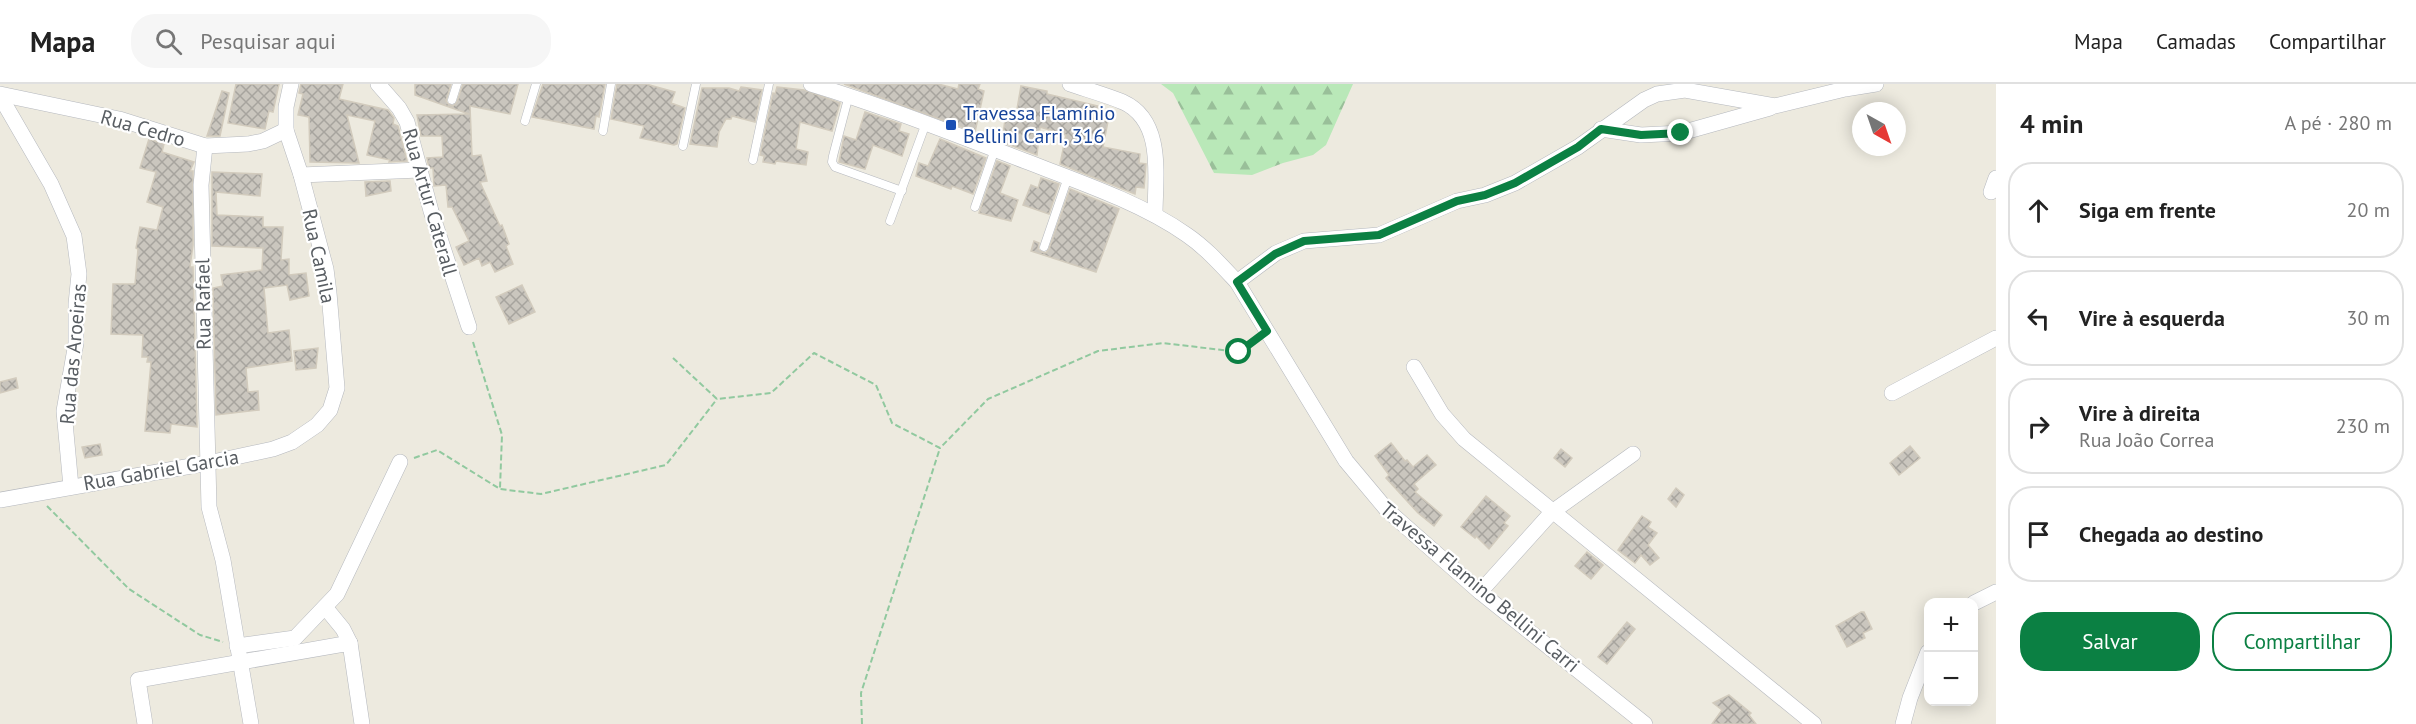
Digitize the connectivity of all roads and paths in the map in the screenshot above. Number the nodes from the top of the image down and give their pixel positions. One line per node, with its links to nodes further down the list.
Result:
1 (291, 84): 18 (street, Rua Camila)
2 (378, 84): 24 (street, Rua Artur Caterall)
3 (457, 84): 13 (lane)
4 (536, 84): 15 (lane)
5 (611, 84): 19 (lane)
6 (696, 84): 21 (lane)
7 (769, 84): 23 (lane)
8 (811, 84): 12 (street, Travessa Flamino Bellini Carri)
9 (1071, 84): 29 (street)
10 (1876, 84): 14 (street)
11 (0, 95): 20 (street, Rua Cedro); 45 (street, Rua das Aroeiras)
12 (849, 95): 16 (street, Travessa Flamino Bellini Carri); 27 (lane)
13 (452, 100)
14 (1775, 106): 17 (street); 17 (street)
15 (525, 121)
16 (926, 123): 22 (street, Travessa Flamino Bellini Carri); 27 (lane)
17 (1601, 129): 32 (street)
18 (286, 130): 20 (street, Rua Cedro); 25 (street, Rua Camila)
19 (603, 131)
20 (206, 146): 44 (street, Rua Rafael)
21 (683, 146)
22 (995, 149): 26 (street, Travessa Flamino Bellini Carri); 28 (lane)
23 (753, 160)
24 (420, 170): 25 (street); 33 (street, Rua Artur Caterall)
25 (300, 175): 40 (street, Rua Camila)
26 (1068, 177): 29 (street, Travessa Flamino Bellini Carri); 31 (lane)
27 (902, 191): 30 (lane)
28 (975, 207)
29 (1155, 215): 32 (street, Travessa Flamino Bellini Carri)
30 (890, 221)
31 (1044, 247)
32 (1237, 282): 34 (street, Travessa Flamino Bellini Carri)
33 (469, 327): 46 (path)
34 (1267, 331): 41 (path); 50 (street, Travessa Flamino Bellini Carri)
35 (1996, 338): 38 (street)
36 (673, 358): 39 (path)
37 (1414, 367): 49 (street)
38 (1892, 393)
39 (717, 399): 41 (path); 46 (path)
40 (317, 425): 44 (street, Rua Gabriel Garcia)
41 (940, 448): 63 (path)
42 (1633, 454): 49 (street)
43 (400, 462): 46 (path); 53 (street)
44 (208, 464): 45 (street, Rua Gabriel Garcia); 56 (street, Rua Rafael)
45 (70, 487): 47 (street, Rua Gabriel Garcia)
46 (500, 489)
47 (35, 494): 48 (street, Rua Gabriel Garcia); 56 (path)
48 (0, 500)
49 (1552, 512): 50 (street); 65 (street)
50 (1480, 592): 64 (street, Travessa Flamino Bellini Carri)
51 (1996, 592): 52 (street)
52 (1978, 601)
53 (325, 607): 54 (street); 55 (street)
54 (285, 639): 56 (street); 57 (street)
55 (350, 643): 57 (street); 62 (street)
56 (237, 646): 58 (street, Rua Rafael)
57 (271, 657): 58 (street)
58 (240, 662): 60 (street); 61 (street, Rua Rafael)
59 (1924, 664): 66 (street)
60 (145, 724)
61 (251, 724)
62 (362, 724)
63 (862, 724)
64 (1645, 724)
65 (1814, 724)
66 (1903, 724)

